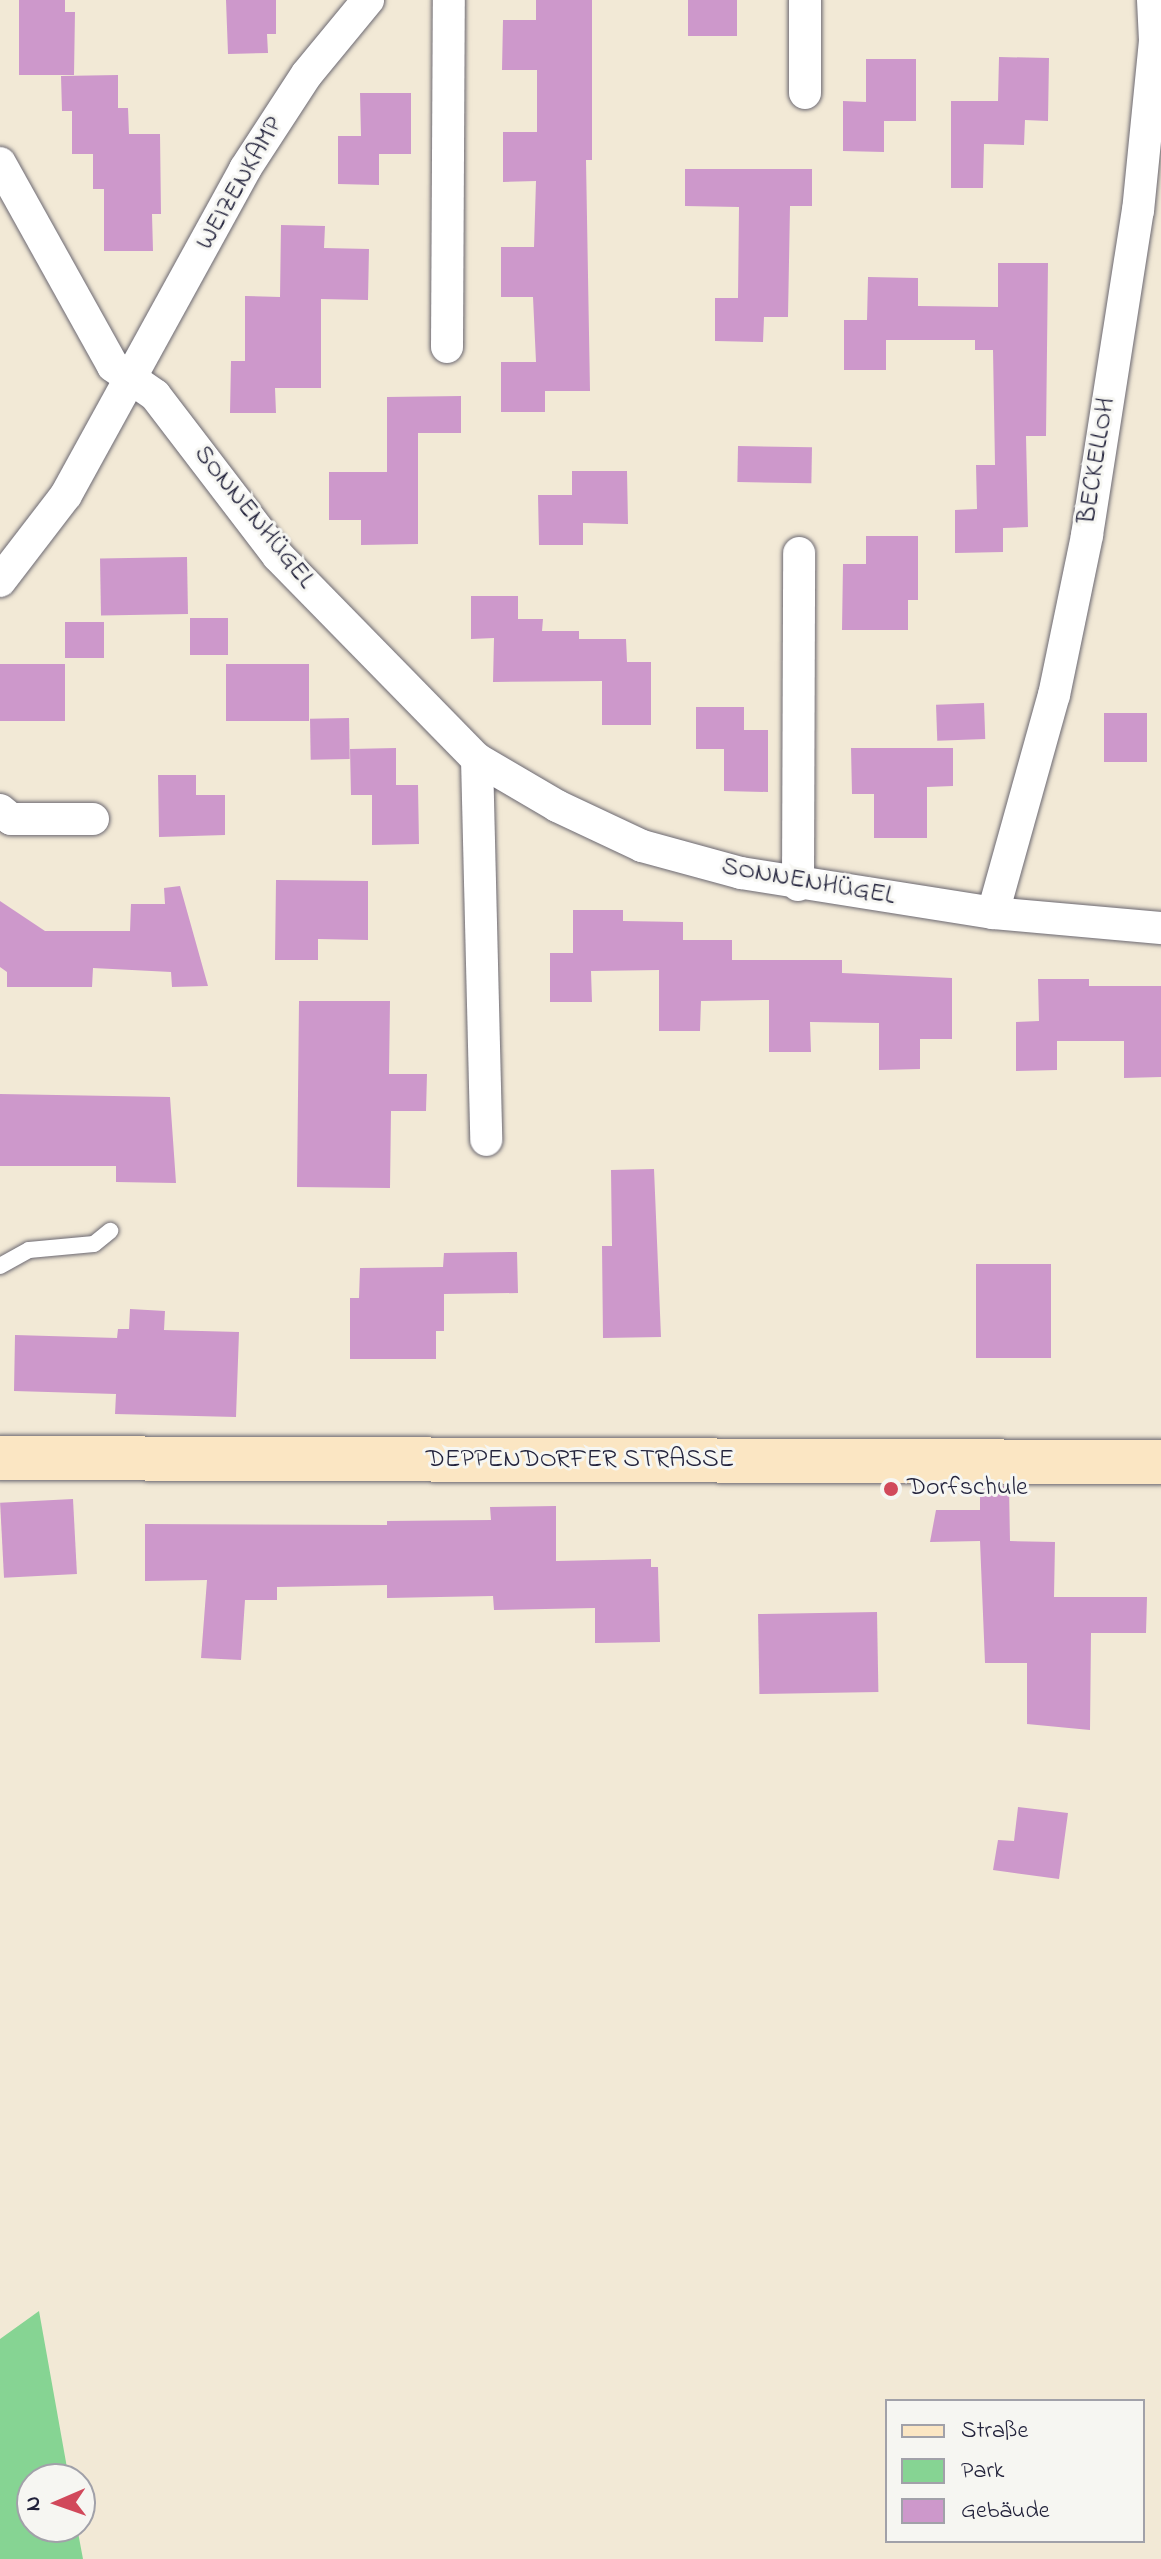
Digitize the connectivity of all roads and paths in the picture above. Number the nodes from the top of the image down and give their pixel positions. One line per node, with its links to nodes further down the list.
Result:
1 (368, 0): 8 (street, WEIZENKAMP)
2 (449, 0): 7 (street)
3 (805, 0): 5 (street)
4 (1153, 0): 15 (street, BECKELLOH)
5 (805, 93)
6 (0, 163): 8 (street)
7 (447, 347)
8 (133, 380): 10 (street, WEIZENKAMP); 11 (street, SONNENHÜGEL)
9 (799, 553): 14 (street)
10 (0, 581)
11 (477, 759): 14 (street, SONNENHÜGEL); 17 (street)
12 (0, 810): 13 (street)
13 (93, 819)
14 (798, 885): 15 (street, SONNENHÜGEL)
15 (993, 913): 16 (street, SONNENHÜGEL)
16 (1161, 928)
17 (486, 1140)
18 (110, 1231): 19 (lane)
19 (0, 1266)
20 (0, 1458): 21 (street, DEPPENDORFER STRASSE)
21 (1161, 1462)

